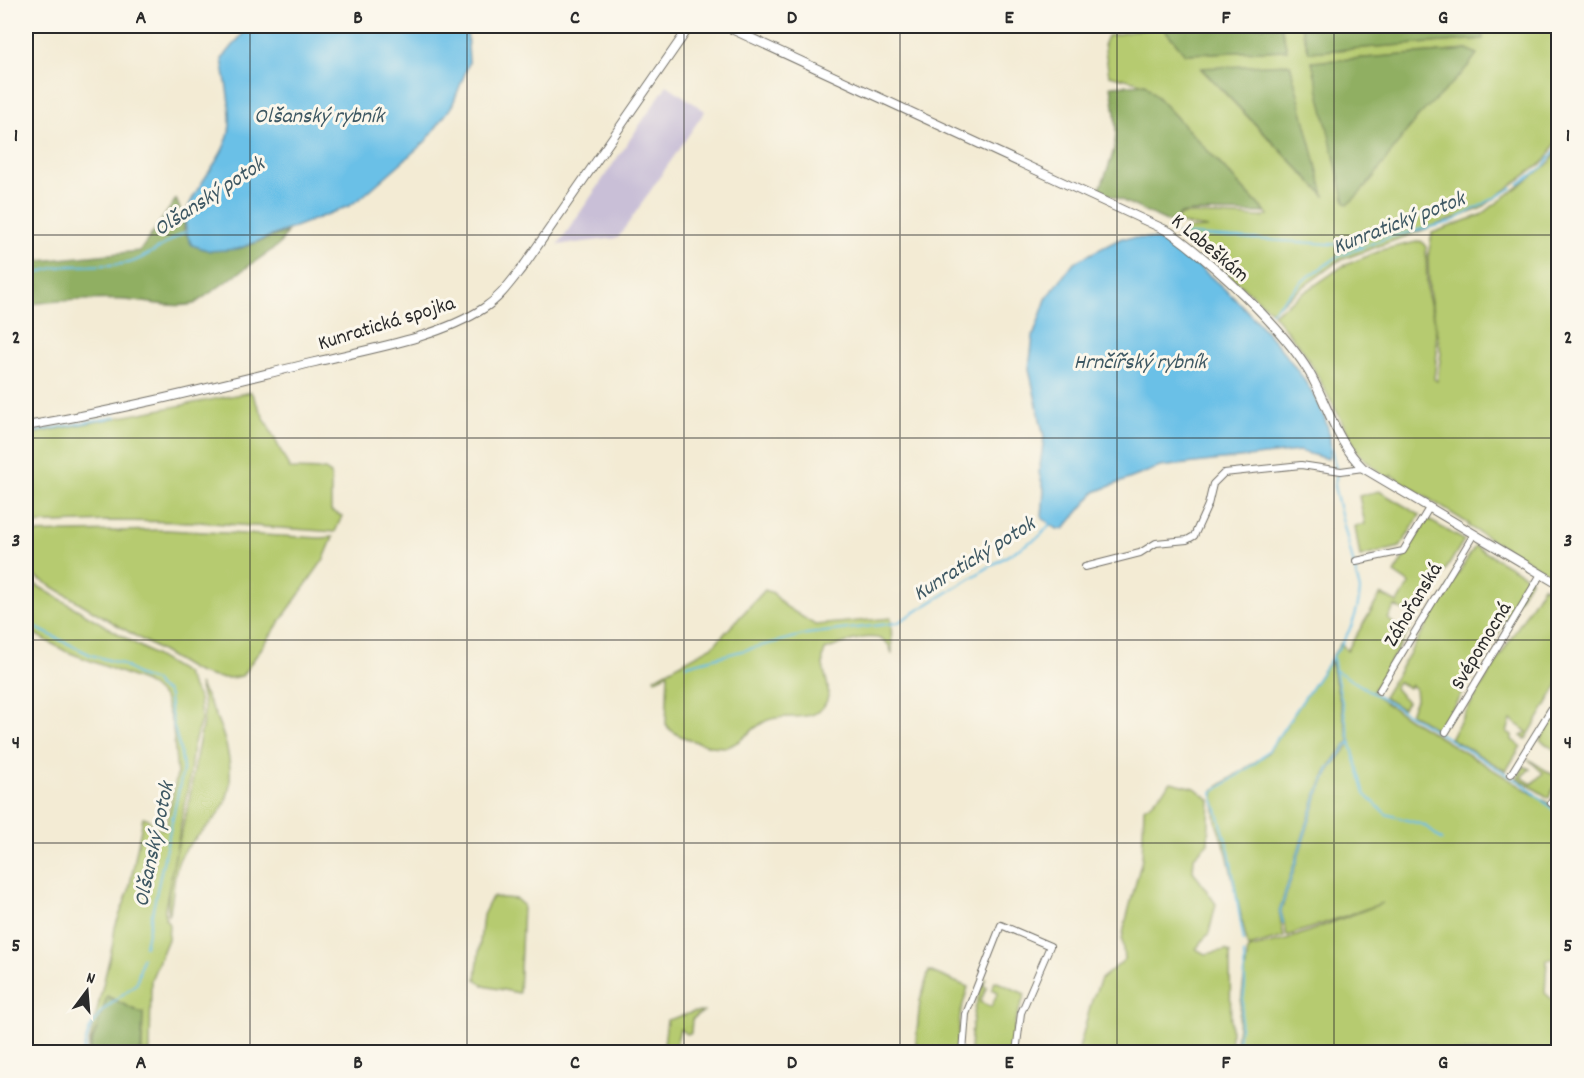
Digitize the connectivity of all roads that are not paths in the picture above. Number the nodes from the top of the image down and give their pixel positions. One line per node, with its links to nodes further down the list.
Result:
1 (682, 26): 4 (street)
2 (690, 26): 4 (street, Kunratická spojka)
3 (725, 26): 6 (street, K Labeškám)
4 (681, 38): 5 (street, Kunratická spojka)
5 (26, 426)
6 (1363, 468): 7 (street, K Labeškám); 10 (street)
7 (1429, 508): 8 (street, K Labeškám); 9 (street)
8 (1474, 534): 11 (street, K Labeškám); 13 (street, Záhořanská)
9 (1356, 561)
10 (1085, 567)
11 (1541, 574): 12 (street, K Labeškám); 15 (street, Svépomocná)
12 (1558, 584)
13 (1379, 691)
14 (1558, 698): 16 (street)
15 (1446, 732)
16 (1511, 774)
17 (1558, 790): 18 (street)
18 (1558, 808)
19 (963, 1053): 20 (street)
20 (1016, 1053)

